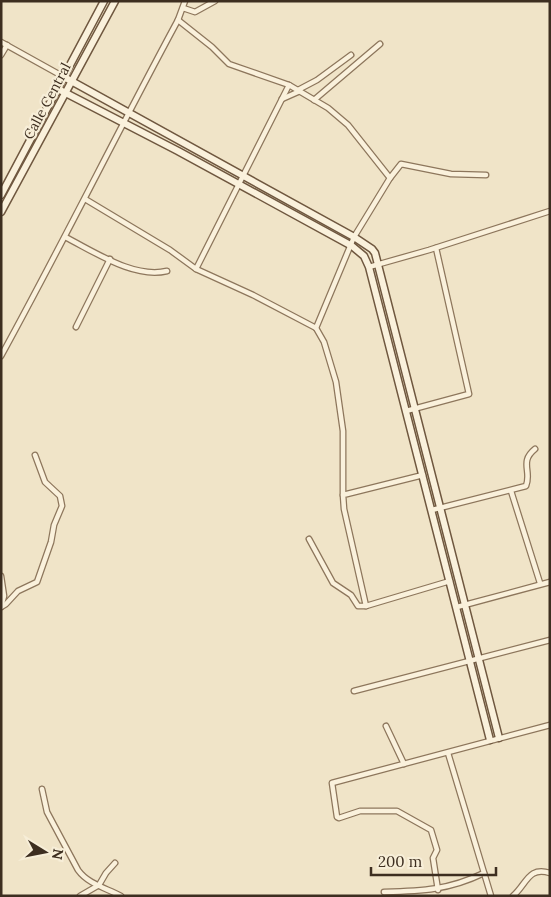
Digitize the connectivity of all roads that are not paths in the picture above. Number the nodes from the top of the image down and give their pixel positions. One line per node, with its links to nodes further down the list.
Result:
1 (104, 1): 7 (street, Calle Central)
2 (115, 1): 8 (street, Calle Central)
3 (185, 1): 5 (street)
4 (215, 1): 5 (street)
5 (183, 8): 6 (street)
6 (178, 20): 16 (street); 22 (street)
7 (88, 33): 8 (street); 14 (street, Calle Central)
8 (96, 36): 15 (street, Calle Central)
9 (1, 42): 11 (street)
10 (380, 44): 21 (street)
11 (7, 45): 12 (street); 14 (street)
12 (1, 55)
13 (350, 55): 18 (street)
14 (64, 77): 15 (street); 17 (street, Calle Central)
15 (71, 82): 19 (street, Calle Central); 22 (street)
16 (289, 85): 18 (street); 20 (street)
17 (58, 89): 19 (street); 28 (street, Calle Central)
18 (299, 91): 20 (street); 21 (street)
19 (65, 93): 23 (street); 31 (street, Calle Central)
20 (282, 99): 25 (street)
21 (314, 100): 26 (street)
22 (128, 114): 23 (street); 25 (street)
23 (123, 123): 27 (street); 29 (street)
24 (486, 175): 26 (street)
25 (243, 177): 27 (street); 32 (street)
26 (390, 178): 32 (street)
27 (239, 184): 34 (street); 39 (street)
28 (1, 195)
29 (85, 199): 33 (street); 39 (street)
30 (550, 211): 35 (street)
31 (1, 212)
32 (354, 237): 34 (street); 37 (street)
33 (65, 238): 36 (street); 43 (street)
34 (352, 246): 38 (street); 42 (street)
35 (436, 248): 37 (street); 44 (street)
36 (110, 259): 40 (street); 41 (street)
37 (377, 265): 38 (street); 44 (street)
38 (369, 267): 45 (street)
39 (196, 269): 42 (street)
40 (167, 271)
41 (76, 327)
42 (316, 328): 50 (street)
43 (1, 356)
44 (414, 409): 45 (street); 51 (street)
45 (406, 411): 48 (street)
46 (535, 449): 49 (street)
47 (35, 455): 54 (street)
48 (424, 475): 50 (street); 52 (street)
49 (511, 491): 51 (street); 57 (street)
50 (343, 496): 59 (street)
51 (440, 508): 52 (street); 58 (street)
52 (432, 510): 55 (street)
53 (309, 539): 59 (street)
54 (1, 576)
55 (450, 581): 59 (street); 60 (street)
56 (550, 582): 57 (street)
57 (540, 584): 58 (street)
58 (464, 605): 60 (street); 62 (street)
59 (366, 606)
60 (457, 607): 63 (street)
61 (550, 640): 62 (street)
62 (478, 658): 63 (street); 67 (street)
63 (470, 660): 64 (street); 68 (street)
64 (354, 691)
65 (550, 725): 67 (street)
66 (386, 726): 70 (street)
67 (498, 738): 68 (street)
68 (490, 740): 69 (street)
69 (448, 752): 70 (street); 73 (street)
70 (404, 764): 76 (street)
71 (42, 788): 75 (street)
72 (115, 863): 75 (street)
73 (484, 873): 76 (street); 80 (street)
74 (550, 873): 81 (street)
75 (99, 885): 78 (street); 79 (street)
76 (438, 890): 77 (street)
77 (384, 892)
78 (80, 896)
79 (121, 896)
80 (491, 896)
81 (513, 896)

